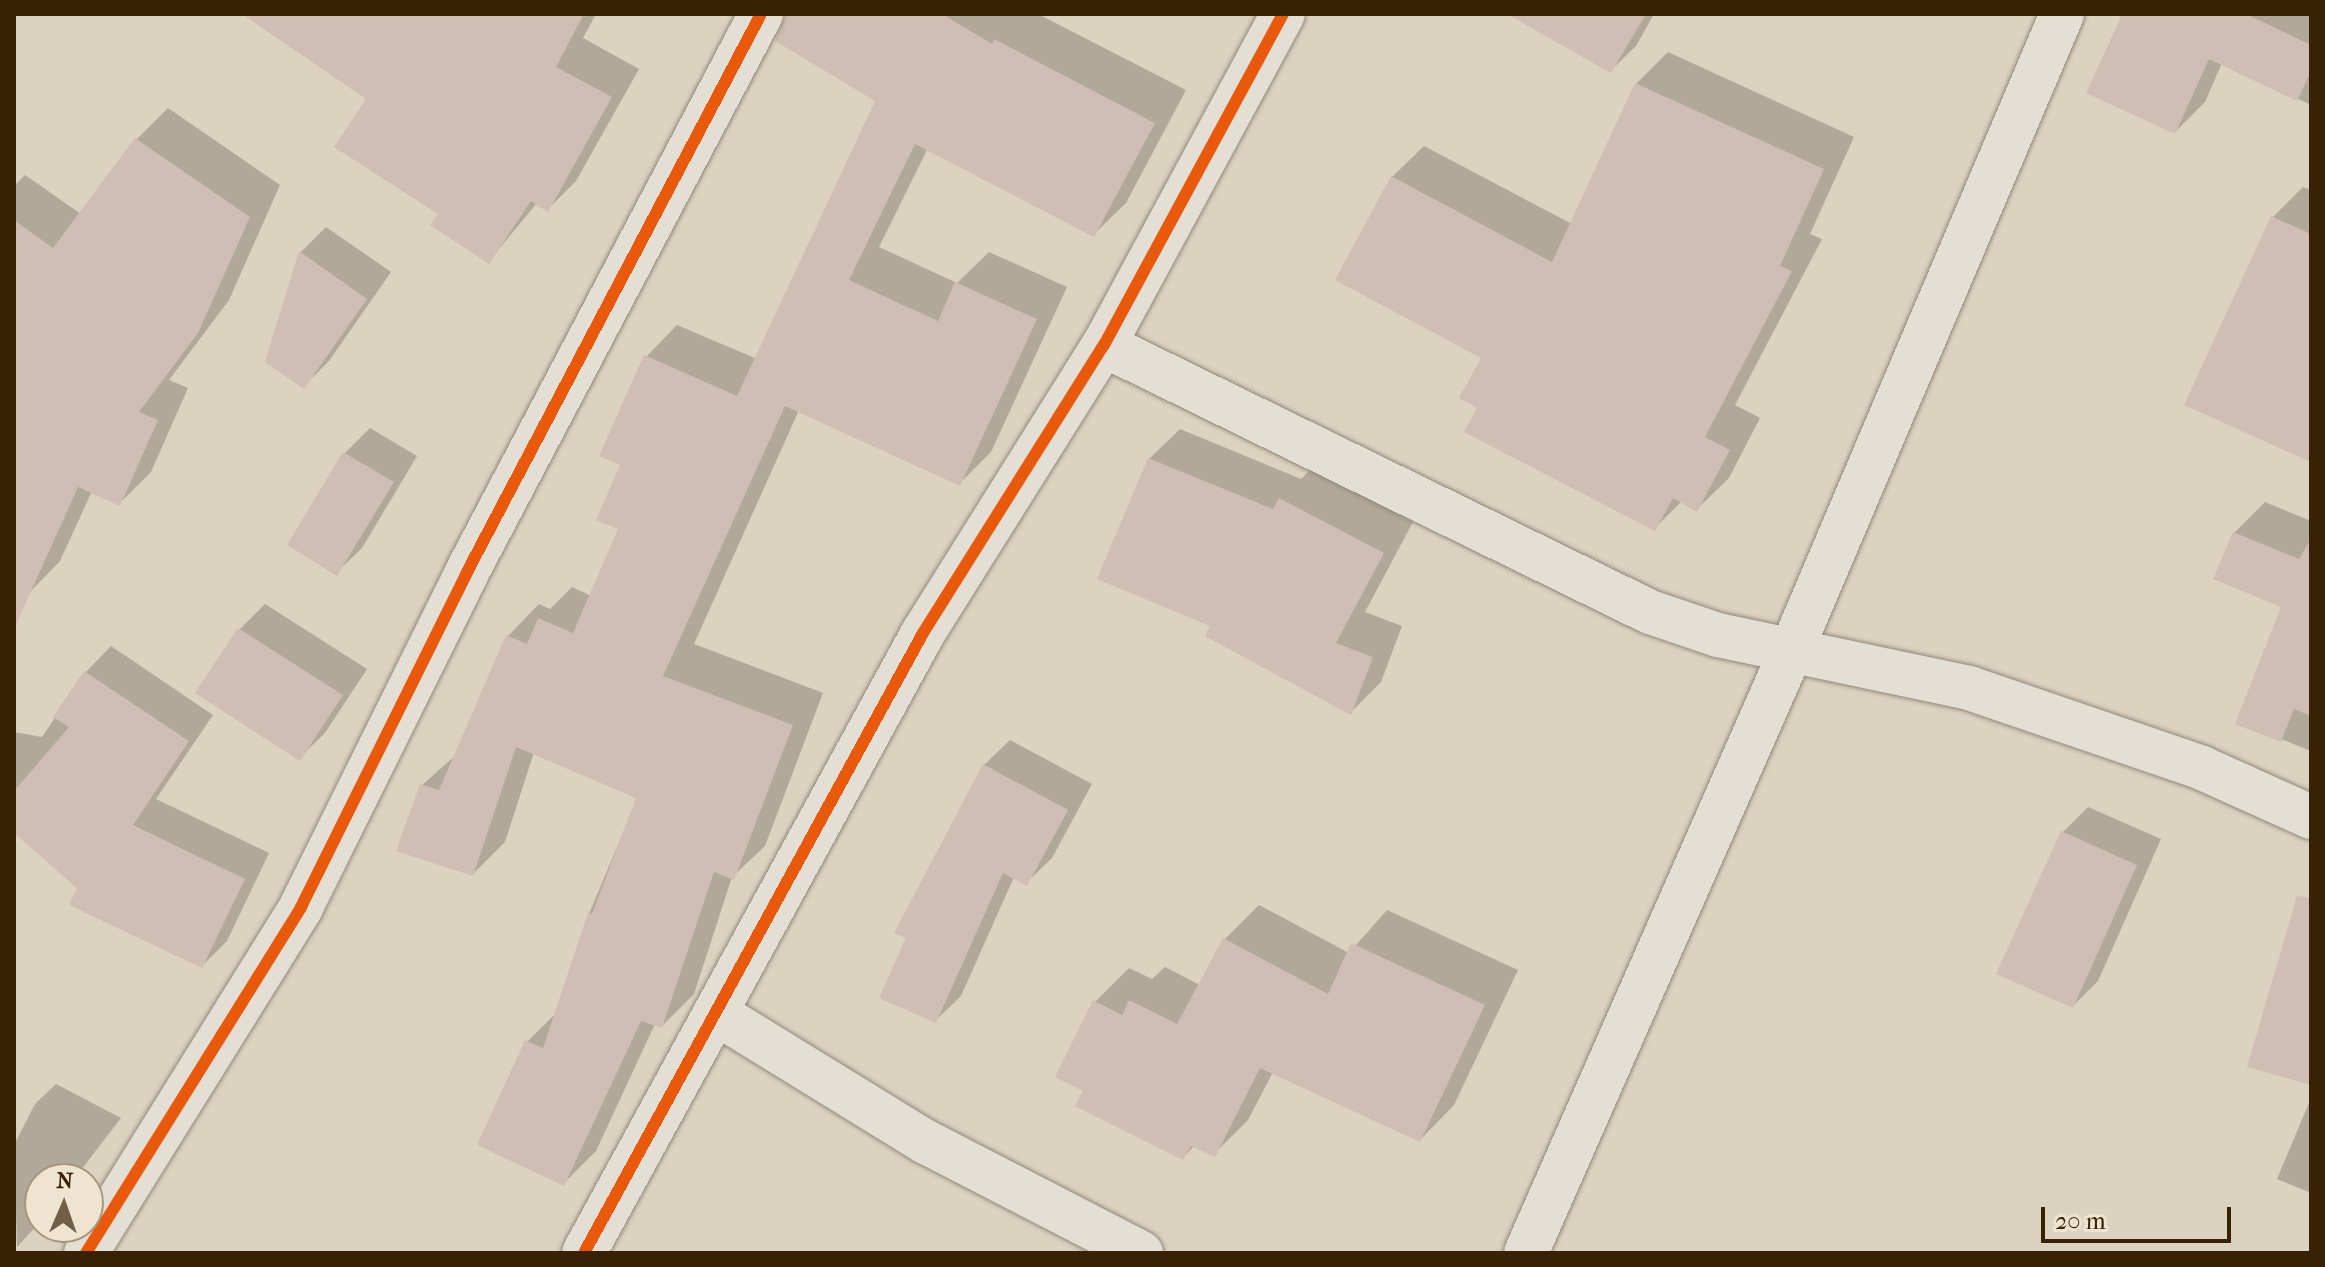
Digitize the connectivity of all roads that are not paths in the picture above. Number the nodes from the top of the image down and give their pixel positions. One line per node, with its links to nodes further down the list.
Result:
1 (761, 14): 8 (street)
2 (1283, 14): 4 (street)
3 (2062, 14): 5 (street)
4 (1104, 345): 5 (street); 7 (street)
5 (1792, 649): 6 (street); 11 (street)
6 (2311, 817)
7 (716, 1013): 9 (street); 10 (street)
8 (86, 1253)
9 (584, 1253)
10 (1141, 1253)
11 (1526, 1253)

